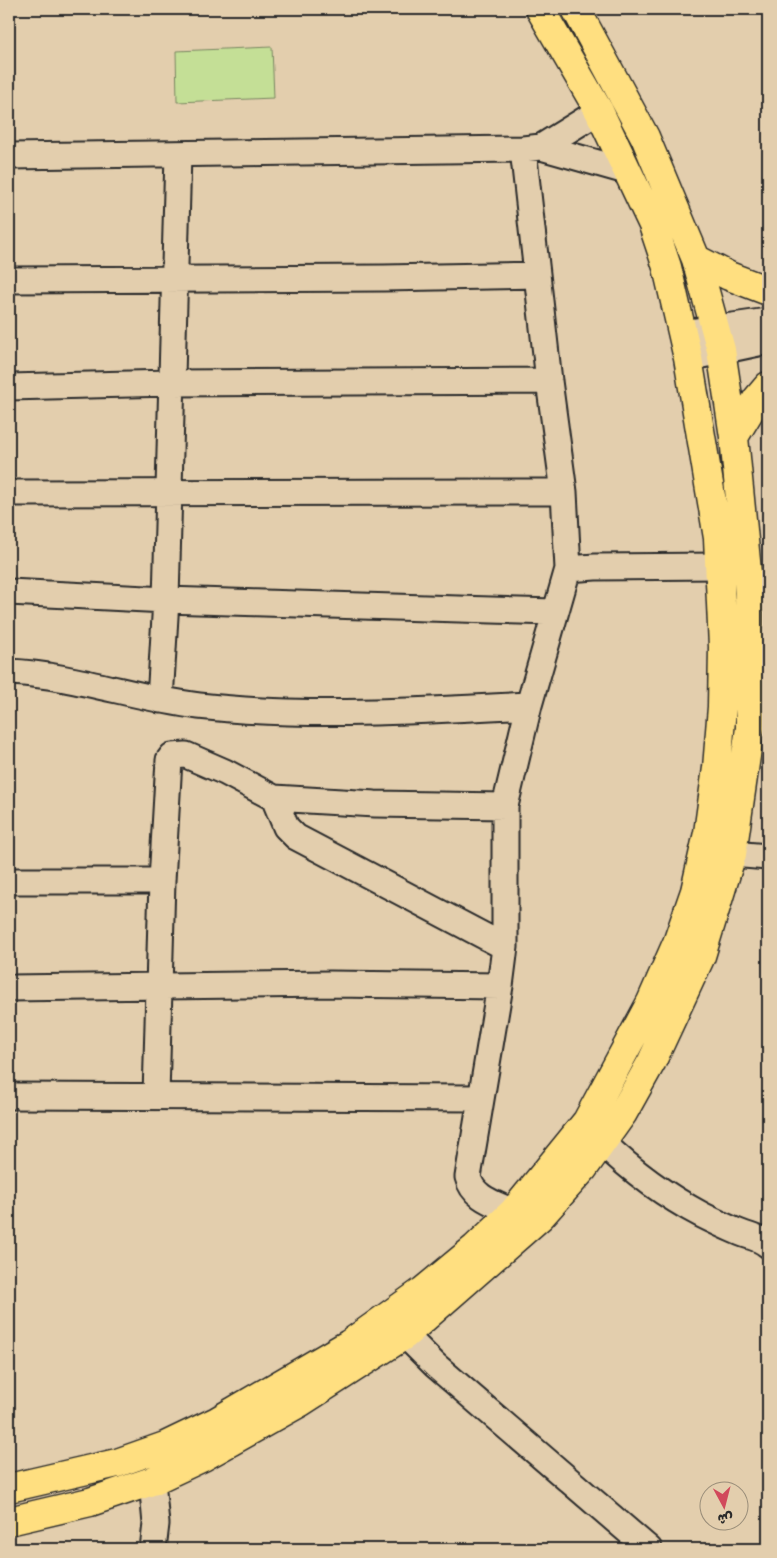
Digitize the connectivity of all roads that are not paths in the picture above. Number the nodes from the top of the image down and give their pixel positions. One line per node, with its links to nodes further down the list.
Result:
1 (540, 9): 3 (main road)
2 (576, 9): 8 (main road)
3 (599, 111): 4 (street); 7 (main road)
4 (532, 148): 5 (street); 7 (street); 9 (street)
5 (178, 154): 6 (street); 10 (street)
6 (9, 156)
7 (626, 171): 16 (main road)
8 (696, 259): 12 (main road); 14 (main road)
9 (537, 275): 10 (street); 17 (street)
10 (176, 278): 11 (street); 18 (street)
11 (9, 280)
12 (768, 291)
13 (768, 321): 14 (street)
14 (718, 339): 15 (street); 16 (street); 21 (main road)
15 (768, 341)
16 (686, 345): 25 (main road)
17 (549, 381): 18 (street); 23 (street)
18 (170, 383): 20 (street); 22 (street)
19 (768, 386): 21 (main road)
20 (9, 387)
21 (734, 437): 35 (main road)
22 (169, 492): 23 (street); 24 (street); 28 (street)
23 (564, 492): 26 (street)
24 (9, 494)
25 (720, 566): 26 (street); 47 (main road)
26 (568, 569): 29 (street)
27 (9, 592): 28 (street)
28 (166, 600): 29 (street); 31 (street)
29 (554, 612): 32 (street)
30 (9, 672): 31 (street)
31 (160, 700): 32 (street)
32 (529, 705): 34 (street)
33 (274, 798): 34 (street); 38 (street); 39 (street)
34 (505, 806): 39 (street)
35 (732, 854): 36 (street); 46 (main road)
36 (768, 857)
37 (9, 881): 38 (street)
38 (162, 881): 42 (street)
39 (505, 946): 40 (street)
40 (500, 986): 42 (street); 45 (street)
41 (9, 988): 42 (street)
42 (160, 988): 44 (street)
43 (9, 1096): 44 (street)
44 (156, 1096): 45 (street)
45 (480, 1098): 47 (street)
46 (603, 1143): 48 (street); 49 (main road)
47 (513, 1212): 51 (main road)
48 (766, 1239)
49 (405, 1335): 50 (main road); 54 (street)
50 (152, 1481): 52 (main road); 53 (street)
51 (9, 1488)
52 (9, 1521)
53 (153, 1549)
54 (649, 1549)

